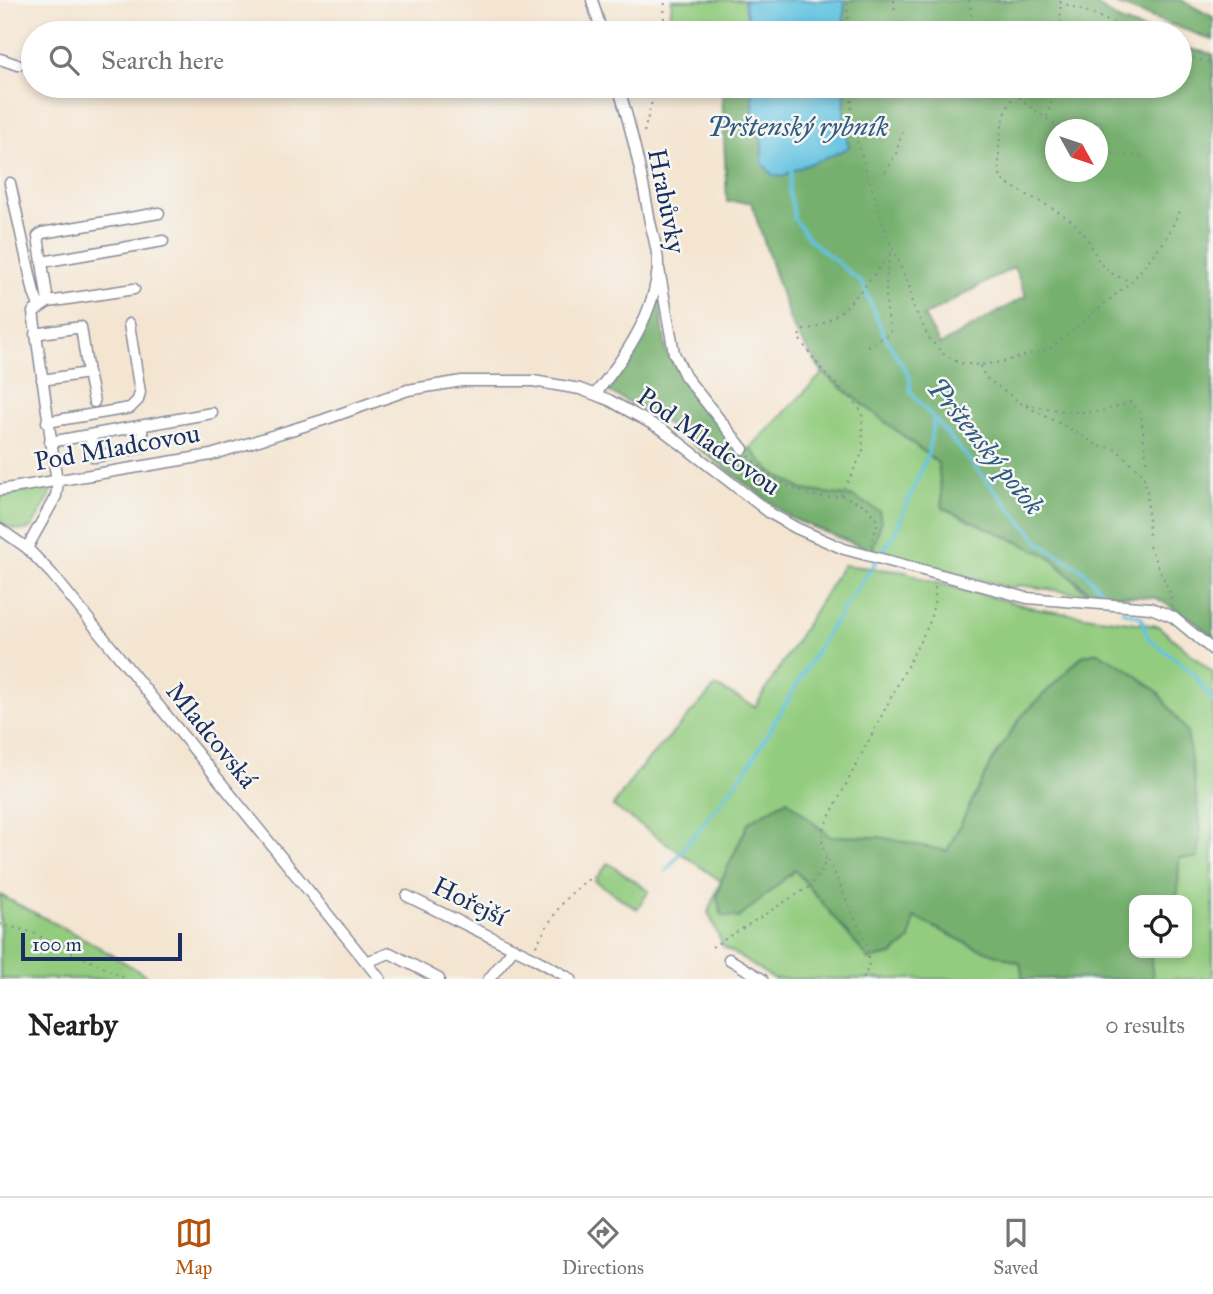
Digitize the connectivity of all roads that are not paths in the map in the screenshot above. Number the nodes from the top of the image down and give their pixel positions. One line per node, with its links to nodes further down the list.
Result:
1 (592, 0): 2 (street)
2 (598, 21)
3 (0, 59): 4 (street)
4 (18, 65)
5 (621, 98): 10 (street, Hrabůvky)
6 (10, 183): 12 (street)
7 (159, 213): 9 (street)
8 (163, 241): 9 (street)
9 (42, 262): 12 (street)
10 (658, 263): 17 (street, Hrabůvky); 24 (street)
11 (134, 289): 12 (street)
12 (44, 304): 14 (street)
13 (130, 324): 20 (street)
14 (35, 334): 15 (street); 16 (street)
15 (88, 373): 16 (street); 18 (street)
16 (42, 380): 20 (street)
17 (596, 393): 25 (street, Pod Mladcovou); 29 (street, Pod Mladcovou)
18 (94, 402)
19 (212, 413): 21 (street)
20 (47, 422): 23 (street)
21 (141, 426): 22 (street); 22 (street)
22 (90, 435): 23 (street)
23 (50, 442): 25 (street)
24 (743, 449)
25 (57, 478): 26 (street, Pod Mladcovou); 28 (street)
26 (0, 490)
27 (0, 530): 28 (street, Mladcovská)
28 (27, 548): 33 (street, Mladcovská)
29 (1213, 650)
30 (407, 896): 31 (street, Hořejší)
31 (514, 948): 36 (street, Hořejší); 37 (street, Hořejší)
32 (729, 959): 38 (street)
33 (366, 962): 34 (street, Mladcovská); 35 (street)
34 (380, 979)
35 (439, 979)
36 (489, 979)
37 (571, 979)
38 (762, 979)

